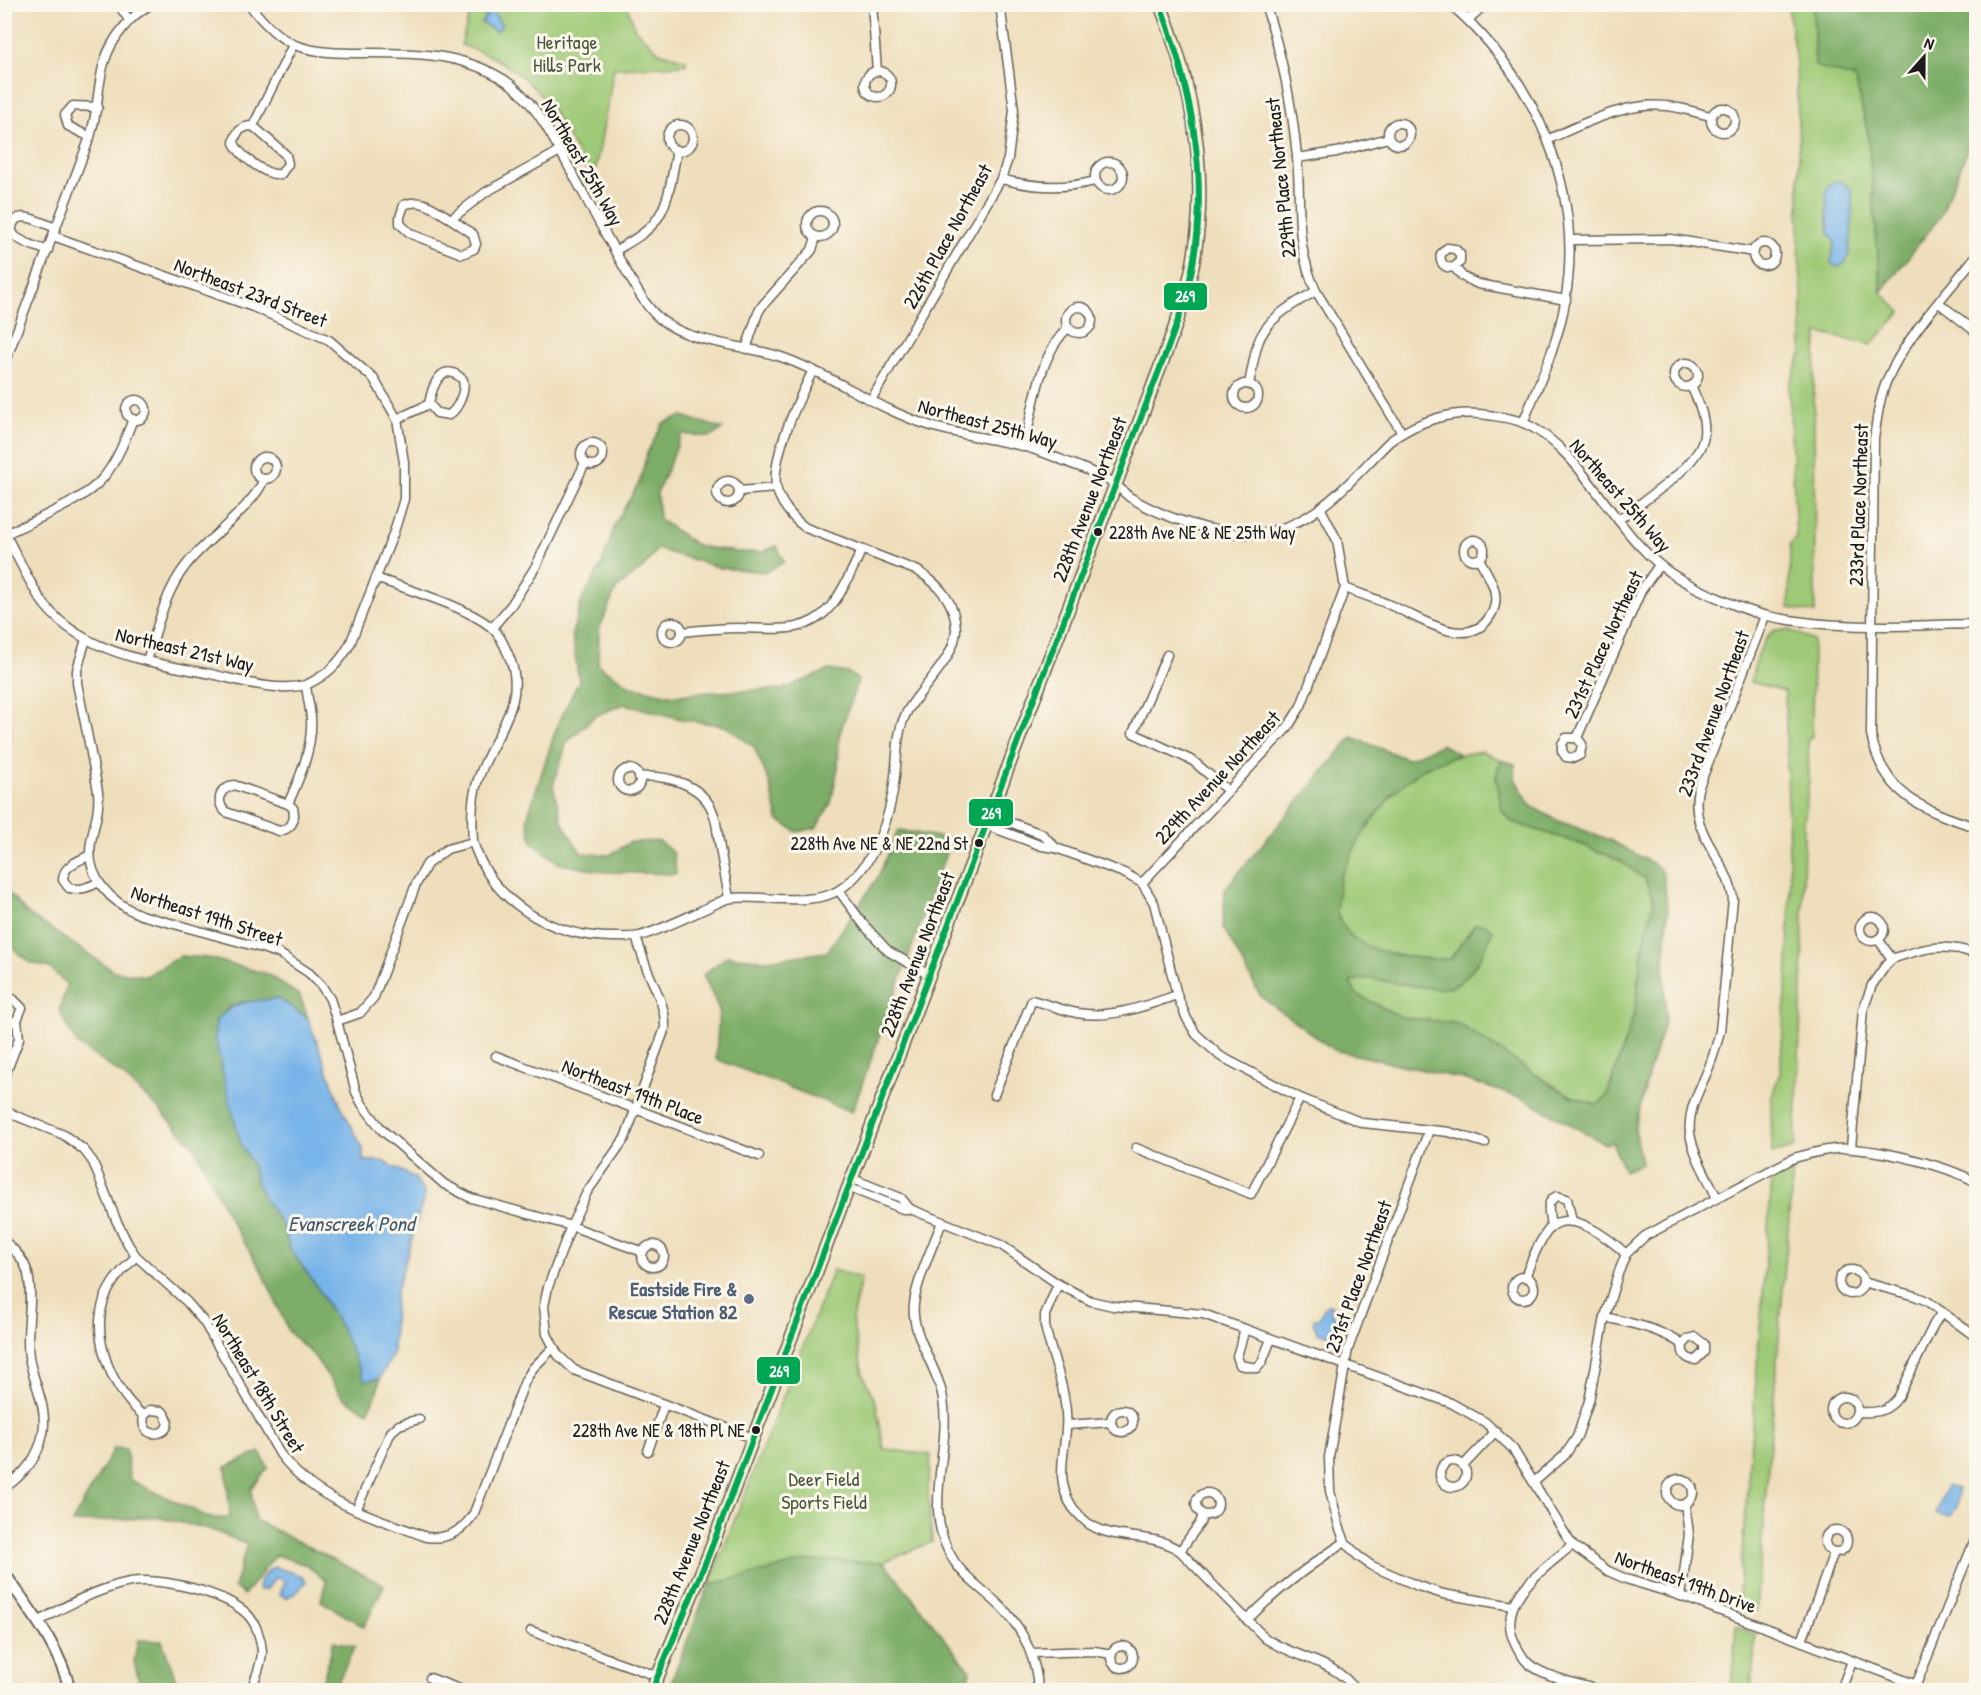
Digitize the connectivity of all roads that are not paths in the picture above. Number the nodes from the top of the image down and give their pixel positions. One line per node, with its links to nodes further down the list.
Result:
1 (118, 4): 10 (street)
2 (249, 4): 12 (street, Northeast 25th Way)
3 (872, 4): 13 (street)
4 (1000, 4): 23 (street, 226th Place Northeast)
5 (1160, 4): 53 (main road, 228th Avenue Northeast)
6 (1264, 4): 22 (street, 229th Place Northeast)
7 (1450, 4): 11 (street)
8 (1485, 4): 11 (street)
9 (149, 5): 10 (street)
10 (129, 20): 14 (street)
11 (1468, 20): 19 (street)
12 (293, 45): 16 (street); 21 (street, Northeast 25th Way)
13 (877, 71)
14 (98, 107): 17 (street); 17 (street)
15 (1711, 117): 19 (street)
16 (254, 126): 16 (street)
17 (90, 138): 26 (street)
18 (1388, 138): 22 (street)
19 (1549, 139): 28 (street)
20 (677, 150): 30 (street)
21 (560, 151): 25 (street); 30 (street, Northeast 25th Way)
22 (1297, 158): 34 (street, 229th Place Northeast)
23 (1001, 179): 24 (street); 44 (street, 226th Place Northeast)
24 (1095, 181)
25 (451, 219): 25 (street)
26 (55, 232): 29 (street); 29 (street, Northeast 23rd Street); 47 (street, Northeast 23rd Street)
27 (816, 237): 39 (street)
28 (1571, 240): 31 (street); 35 (street)
29 (48, 250): 40 (street)
30 (615, 251): 39 (street, Northeast 25th Way)
31 (1754, 252)
32 (1977, 256): 36 (street, 233rd Place Northeast)
33 (1455, 267): 35 (street)
34 (1316, 291): 42 (street); 49 (street, 229th Place Northeast)
35 (1566, 300): 48 (street)
36 (1940, 303): 38 (street); 66 (street, 233rd Place Northeast)
37 (1068, 328): 50 (street)
38 (1977, 332)
39 (746, 349): 41 (street, Northeast 25th Way)
40 (4, 365)
41 (813, 370): 44 (street, Northeast 25th Way); 54 (street)
42 (1249, 384)
43 (1691, 386): 57 (street)
44 (871, 400): 50 (street, Northeast 25th Way)
45 (429, 404): 45 (street); 47 (street)
46 (133, 419): 58 (street)
47 (397, 419): 62 (street, Northeast 23rd Street)
48 (1523, 423): 49 (street, Northeast 25th Way); 57 (street, Northeast 25th Way)
49 (1402, 433): 56 (street, Northeast 25th Way)
50 (1024, 447): 53 (street, Northeast 25th Way)
51 (585, 463): 67 (street)
52 (264, 479): 71 (street)
53 (1116, 485): 56 (street, Northeast 25th Way); 77 (main road, 228th Avenue Northeast)
54 (776, 488): 55 (street); 59 (street)
55 (739, 491)
56 (1321, 509): 63 (street, 229th Avenue Northeast)
57 (1618, 520): 61 (street, Northeast 25th Way)
58 (5, 533): 69 (street, Northeast 21st Way)
59 (862, 550): 68 (street); 83 (street)
60 (1479, 559): 63 (street)
61 (1659, 565): 64 (street, Northeast 25th Way); 73 (street, 231st Place Northeast)
62 (376, 578): 67 (street); 72 (street, Northeast 23rd Street)
63 (1345, 588): 75 (street, 229th Avenue Northeast)
64 (1765, 616): 66 (street, Northeast 25th Way); 110 (street, 233rd Avenue Northeast)
65 (1977, 624): 66 (street, Northeast 25th Way)
66 (1872, 626): 78 (street, 233rd Place Northeast)
67 (492, 628): 79 (street)
68 (682, 632)
69 (86, 639): 71 (street, Northeast 21st Way); 80 (street)
70 (1167, 655): 75 (street)
71 (147, 661): 72 (street, Northeast 21st Way)
72 (306, 685): 76 (street)
73 (1577, 738)
74 (639, 777): 84 (street)
75 (1227, 790): 82 (street, 229th Avenue Northeast)
76 (288, 804): 76 (street)
77 (988, 820): 82 (street); 89 (main road, 228th Avenue Northeast)
78 (1977, 828)
79 (473, 842): 85 (street); 93 (street)
80 (90, 855): 81 (street, Northeast 19th Street); 81 (street)
81 (99, 882): 93 (street, Northeast 19th Street)
82 (1142, 883): 90 (street)
83 (839, 891): 84 (street); 89 (street)
84 (729, 898): 85 (street)
85 (636, 937): 101 (street)
86 (1878, 939): 88 (street)
87 (1977, 954): 88 (street)
88 (1892, 959): 106 (street)
89 (929, 975): 109 (main road, 228th Avenue Northeast)
90 (1177, 995): 99 (street); 100 (street)
91 (4, 999): 92 (street)
92 (17, 1020): 94 (street); 98 (street)
93 (337, 1021): 113 (street, Northeast 19th Street)
94 (4, 1022)
95 (1977, 1048): 96 (street)
96 (1977, 1054)
97 (496, 1056): 101 (street, Northeast 19th Place)
98 (4, 1078)
99 (994, 1095)
100 (1300, 1098): 103 (street); 105 (street)
101 (636, 1110): 107 (street, Northeast 19th Place); 113 (street)
102 (4, 1111): 118 (street, Northeast 18th Street)
103 (1429, 1130): 104 (street); 129 (street, 231st Place Northeast)
104 (1485, 1143)
105 (1136, 1148)
106 (1851, 1148): 108 (street); 110 (street)
107 (759, 1155)
108 (1977, 1182)
109 (852, 1184): 111 (street, Northeast 19th Drive); 137 (main road, 228th Avenue Northeast)
110 (1717, 1198): 117 (street)
111 (942, 1221): 121 (street, Northeast 19th Drive); 157 (street)
112 (1572, 1221): 114 (street); 114 (street); 117 (street)
113 (571, 1226): 116 (street, Northeast 19th Street); 128 (street)
114 (1551, 1227): 119 (street)
115 (4, 1240): 141 (street)
116 (643, 1252)
117 (1626, 1254): 123 (street)
118 (136, 1256): 132 (street); 143 (street, Northeast 18th Street)
119 (1525, 1277)
120 (1863, 1282): 122 (street)
121 (1059, 1284): 124 (street, Northeast 19th Drive); 135 (street)
122 (1942, 1312): 126 (street); 131 (street)
123 (1605, 1317): 127 (street); 140 (street)
124 (1245, 1329): 125 (street, Northeast 19th Drive); 125 (street)
125 (1271, 1338): 129 (street, Northeast 19th Drive)
126 (1977, 1338)
127 (1683, 1345)
128 (553, 1348): 130 (street); 143 (street, Northeast 18th Street)
129 (1344, 1366): 136 (street, Northeast 19th Drive); 146 (street, 231st Place Northeast)
130 (664, 1405): 137 (street); 138 (street)
131 (1858, 1412)
132 (144, 1416)
133 (419, 1419): 143 (street)
134 (1111, 1422): 135 (street)
135 (1067, 1425): 148 (street)
136 (1496, 1431): 139 (street); 140 (street, Northeast 19th Drive)
137 (753, 1438): 160 (main road, 228th Avenue Northeast)
138 (648, 1451)
139 (1463, 1466)
140 (1534, 1482): 147 (street, Northeast 19th Drive)
141 (4, 1488)
142 (1685, 1504): 151 (street)
143 (356, 1510)
144 (1203, 1515): 148 (street)
145 (1977, 1537): 162 (street)
146 (1346, 1542): 152 (street); 153 (street)
147 (1572, 1545): 151 (street, Northeast 19th Drive); 152 (street)
148 (1180, 1551): 153 (street)
149 (1834, 1552): 156 (street)
150 (4, 1573): 154 (street)
151 (1681, 1596): 156 (street, Northeast 19th Drive)
152 (1513, 1606): 169 (street)
153 (1247, 1620): 168 (street)
154 (38, 1622): 163 (street); 164 (street)
155 (531, 1631): 160 (street)
156 (1802, 1641): 159 (street, Northeast 19th Drive)
157 (1032, 1653): 158 (street); 167 (street)
158 (1112, 1654)
159 (1852, 1661): 162 (street, Northeast 19th Drive); 170 (street)
160 (657, 1676): 166 (main road, 228th Avenue Northeast)
161 (430, 1678): 165 (street)
162 (1916, 1688)
163 (70, 1690)
164 (251, 1690)
165 (462, 1690)
166 (652, 1690)
167 (1038, 1690)
168 (1355, 1690)
169 (1598, 1690)
170 (1841, 1690)

